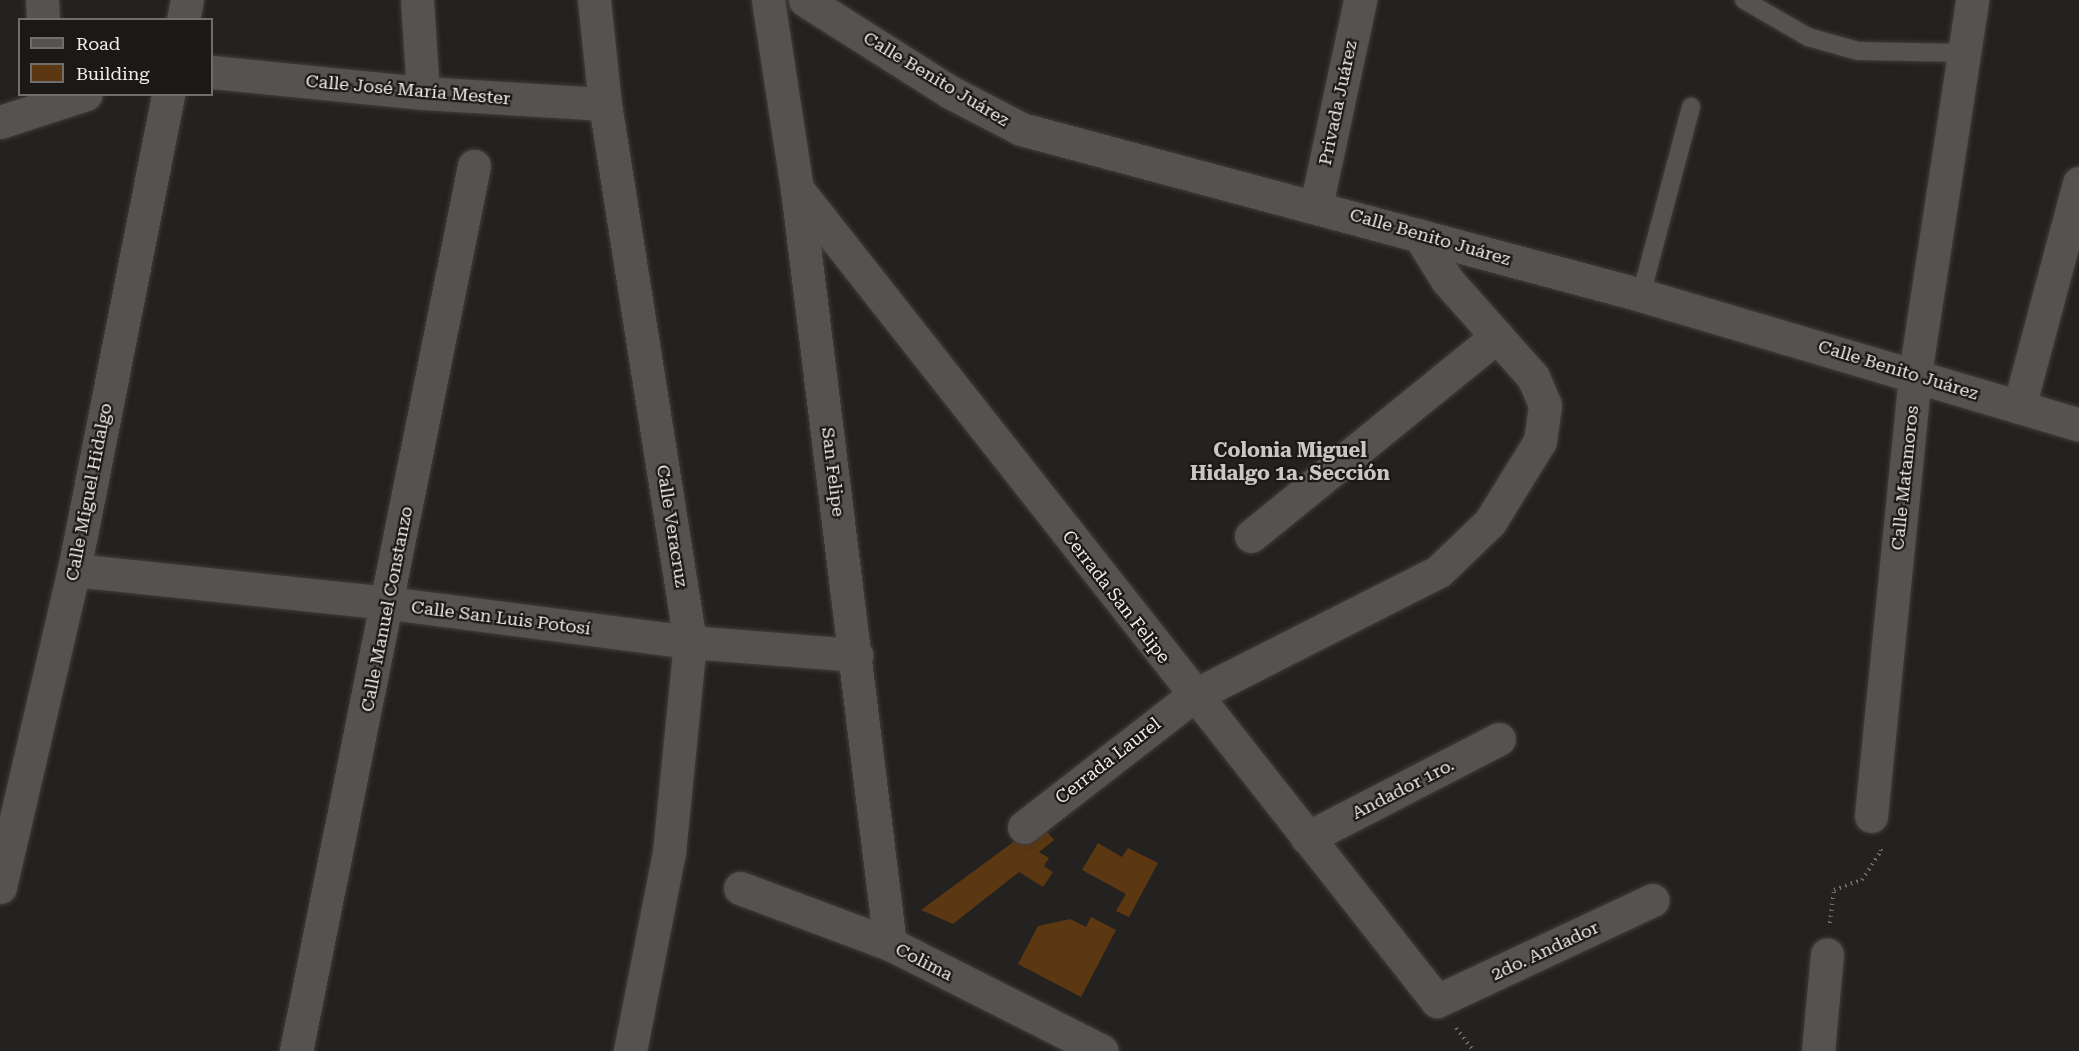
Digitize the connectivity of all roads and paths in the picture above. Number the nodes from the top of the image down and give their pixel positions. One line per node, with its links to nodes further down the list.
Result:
1 (42, 0): 10 (street)
2 (187, 0): 11 (street)
3 (417, 0): 14 (street)
4 (594, 0): 18 (street, Calle Veracruz)
5 (768, 0): 23 (street, San Felipe)
6 (805, 0): 24 (street, Calle Benito Juárez)
7 (1360, 0): 24 (street, Privada Juárez)
8 (1744, 0): 12 (lane)
9 (1972, 0): 12 (street, Calle Matamoros)
10 (43, 18)
11 (183, 18)
12 (1964, 53): 28 (street, Calle Matamoros)
13 (213, 72): 14 (street, Calle José María Mester)
14 (423, 93): 18 (street, Calle José María Mester)
15 (74, 96): 17 (street)
16 (168, 96): 32 (street, Calle Miguel Hidalgo)
17 (44, 101): 20 (street)
18 (605, 104): 34 (street, Calle Veracruz)
19 (1691, 107): 26 (lane)
20 (0, 122)
21 (474, 166): 33 (street, Calle Manuel Constanzo)
22 (2079, 183): 29 (street)
23 (797, 189): 35 (street, San Felipe); 36 (street, Cerrada San Felipe)
24 (1316, 206): 25 (street, Calle Benito Juárez)
25 (1419, 235): 26 (street, Calle Benito Juárez); 27 (street, Cerrada Laurel)
26 (1641, 296): 28 (street, Calle Benito Juárez)
27 (1497, 336): 31 (street); 36 (street, Cerrada Laurel)
28 (1915, 374): 29 (street, Calle Benito Juárez); 38 (street, Calle Matamoros)
29 (2019, 407): 30 (street, Calle Benito Juárez)
30 (2079, 425)
31 (1251, 536)
32 (74, 570): 33 (street, Calle San Luis Potosí); 41 (street, Calle Miguel Hidalgo)
33 (389, 603): 34 (street, Calle San Luis Potosí); 47 (street, Calle Manuel Constanzo)
34 (690, 642): 35 (street, Calle San Luis Potosí); 48 (street, Calle Veracruz)
35 (856, 655): 44 (street, San Felipe)
36 (1193, 696): 39 (street, Cerrada Laurel); 40 (street, Cerrada San Felipe)
37 (1499, 739): 40 (street, Andador 1ro.)
38 (1871, 816): 45 (path)
39 (1024, 827)
40 (1307, 838): 46 (street, Cerrada San Felipe)
41 (0, 887)
42 (740, 888): 44 (street, Colima)
43 (1653, 900): 46 (street, 2do. Andador)
44 (890, 944): 49 (street, Colima)
45 (1827, 954): 50 (street)
46 (1437, 1002)
47 (296, 1051)
48 (630, 1051)
49 (1102, 1051)
50 (1818, 1051)

